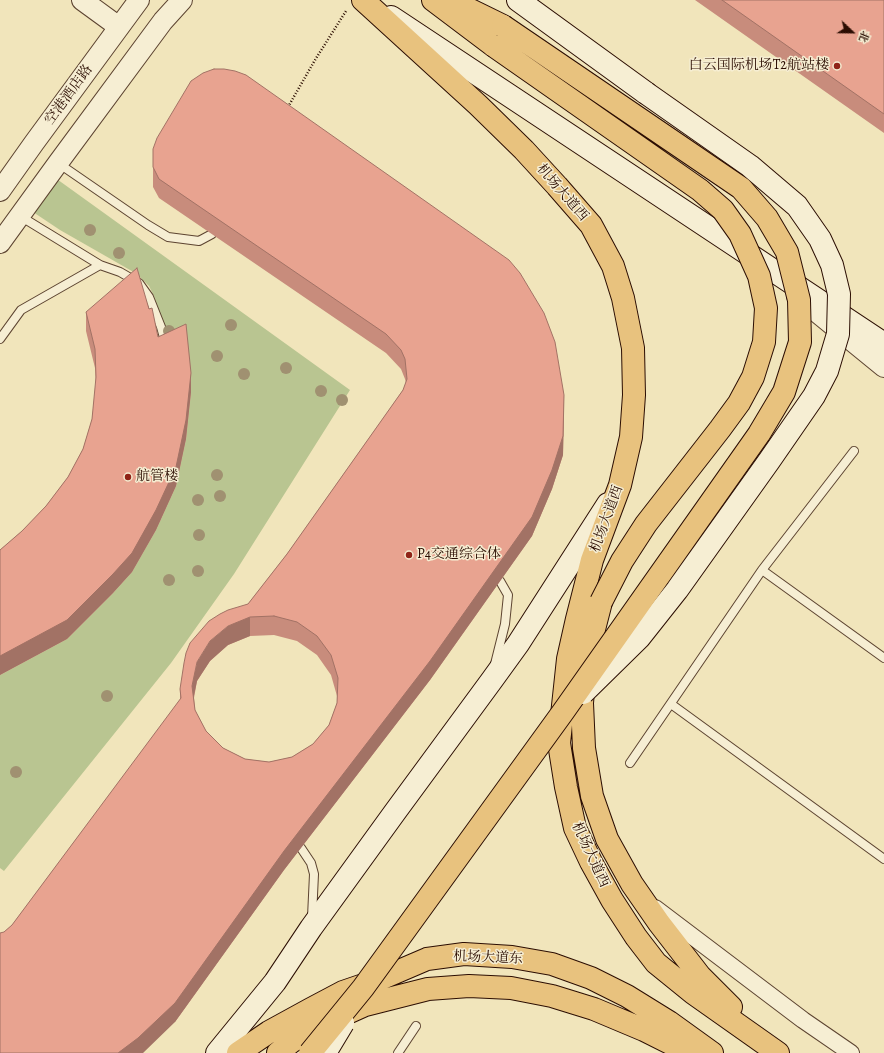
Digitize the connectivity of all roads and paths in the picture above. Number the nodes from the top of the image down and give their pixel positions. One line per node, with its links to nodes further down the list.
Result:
1 (82, 0): 10 (street)
2 (139, 0): 10 (street, 空港酒店路)
3 (182, 0): 12 (street)
4 (432, 0): 34 (highway, bridge)
5 (450, 0): 9 (highway)
6 (466, 0): 9 (main road)
7 (518, 0): 30 (main road, bridge)
8 (359, 2): 11 (path); 16 (main road); 24 (highway, 机场大道西)
9 (503, 26): 30 (highway, bridge)
10 (119, 27): 13 (street, 空港酒店路)
11 (284, 112)
12 (58, 162): 14 (street); 15 (lane)
13 (0, 191)
14 (20, 216): 17 (street); 18 (lane)
15 (212, 234)
16 (728, 239): 20 (main road); 22 (street)
17 (0, 243)
18 (100, 265): 19 (lane); 21 (lane)
19 (0, 339)
20 (884, 344)
21 (167, 352)
22 (884, 367)
23 (854, 451): 25 (lane)
24 (620, 486): 28 (main road); 38 (highway, 机场大道西)
25 (762, 570): 27 (lane); 29 (lane)
26 (500, 581): 28 (lane)
27 (884, 658)
28 (492, 680): 35 (main road)
29 (671, 704): 31 (lane); 33 (lane)
30 (563, 712): 36 (highway, bridge)
31 (630, 763)
32 (301, 848): 35 (lane)
33 (884, 859)
34 (643, 899): 38 (highway); 47 (street)
35 (311, 928): 39 (main road)
36 (363, 988): 42 (highway, bridge); 43 (main road, bridge)
37 (416, 1026): 44 (lane)
38 (773, 1050)
39 (217, 1053)
40 (238, 1053): 46 (highway, 机场大道东)
41 (278, 1053): 45 (highway)
42 (310, 1053)
43 (325, 1053)
44 (398, 1053)
45 (690, 1053)
46 (712, 1053)
47 (851, 1053)

